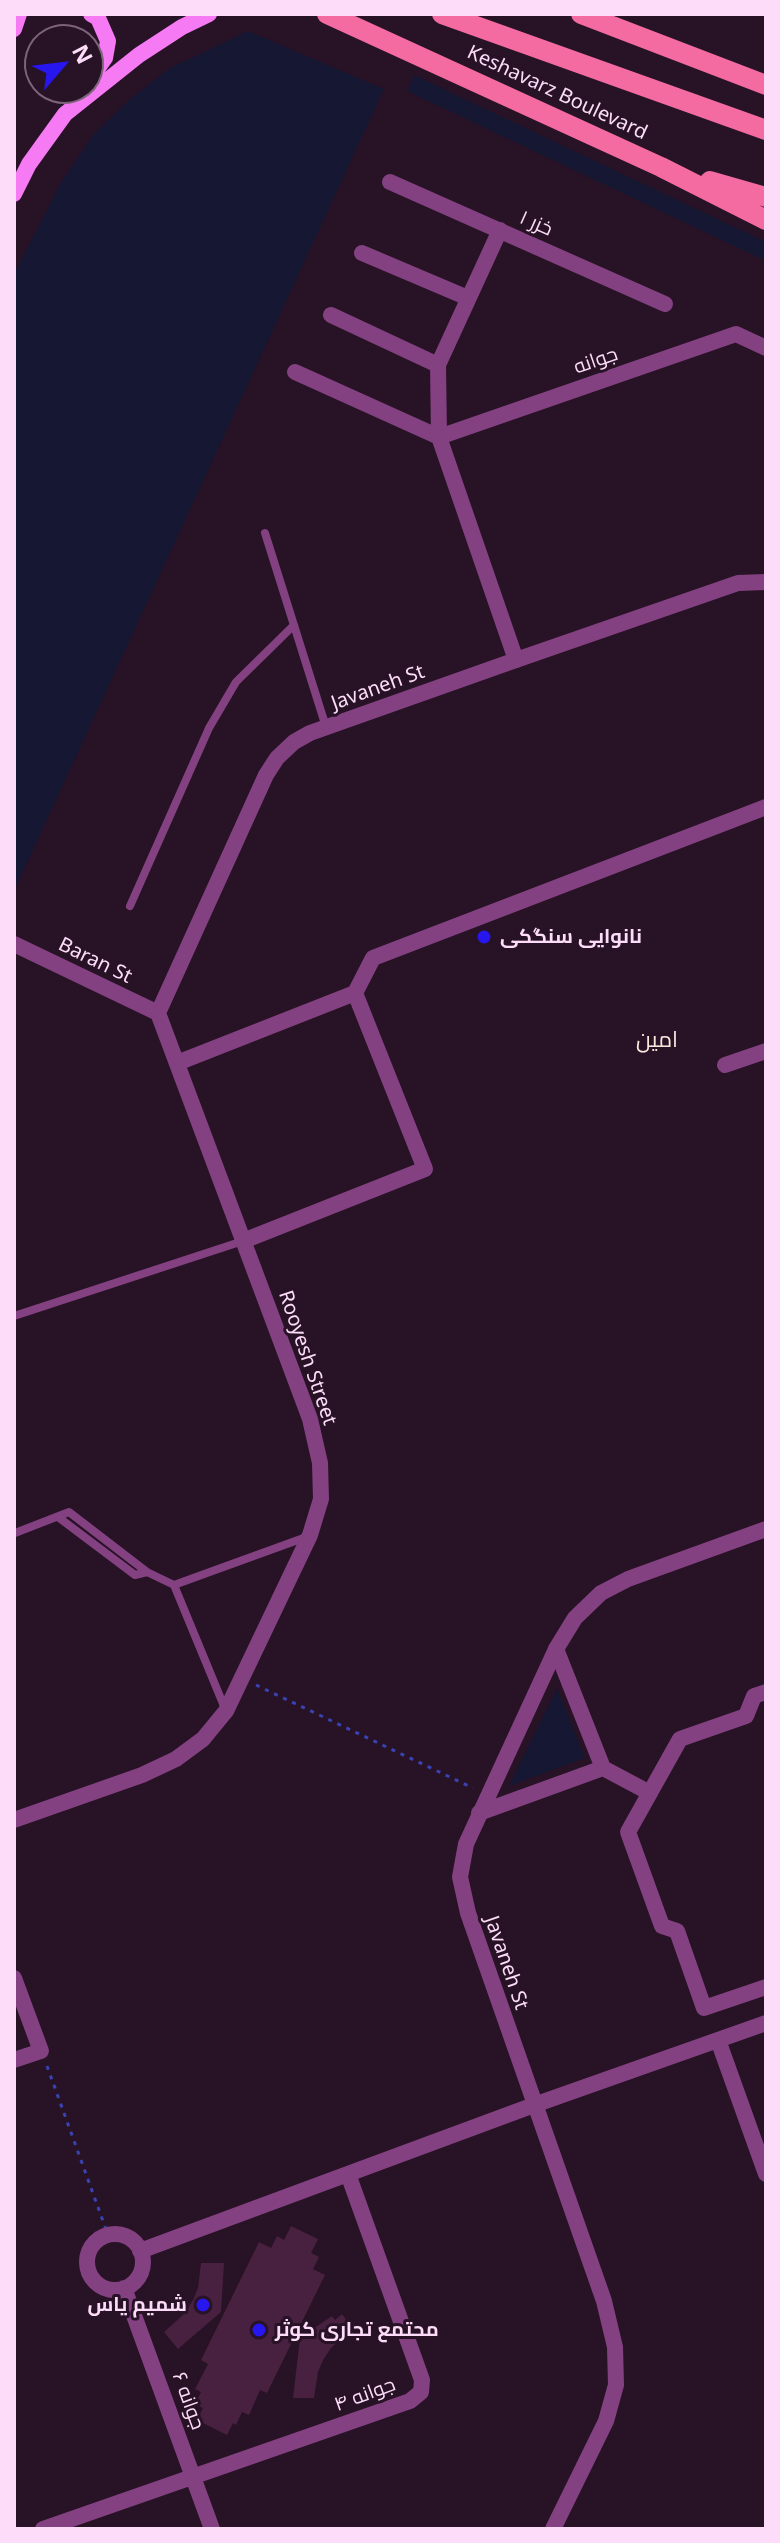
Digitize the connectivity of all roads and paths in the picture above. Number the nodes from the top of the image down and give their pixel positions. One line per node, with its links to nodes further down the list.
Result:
1 (19, 14): 6 (main road)
2 (209, 14): 11 (main road)
3 (327, 14): 13 (main road, Keshavarz Boulevard)
4 (442, 14): 12 (main road, Keshavarz Boulevard)
5 (581, 14): 9 (main road)
6 (14, 29)
7 (104, 32): 8 (main road)
8 (104, 59)
9 (766, 85)
10 (72, 104): 11 (main road)
11 (65, 114): 15 (main road)
12 (766, 130)
13 (661, 167): 16 (main road); 17 (main road, Keshavarz Boulevard)
14 (390, 182): 18 (street, خزر ۱)
15 (14, 194)
16 (766, 197)
17 (766, 220)
18 (500, 230): 20 (street); 21 (street, خزر ۱)
19 (362, 253): 20 (street)
20 (468, 298): 24 (street)
21 (665, 304)
22 (331, 315): 24 (street)
23 (766, 348): 26 (street, جوانه)
24 (438, 365): 26 (street)
25 (295, 372): 26 (street)
26 (439, 437): 30 (street)
27 (265, 533): 29 (lane)
28 (766, 582): 30 (street, Javaneh St)
29 (294, 625): 31 (lane); 33 (lane)
30 (516, 660): 31 (street, Javaneh St)
31 (326, 728): 36 (street, Javaneh St)
32 (766, 807): 35 (street)
33 (130, 906)
34 (14, 944): 36 (street, Baran St)
35 (355, 993): 38 (street); 40 (street)
36 (158, 1013): 38 (street, Rooyesh Street)
37 (766, 1051): 39 (street)
38 (177, 1063): 40 (street, Rooyesh Street)
39 (725, 1065)
40 (243, 1241): 41 (lane); 44 (street, Rooyesh Street)
41 (14, 1316)
42 (766, 1529): 46 (street, Javaneh St)
43 (15, 1533): 45 (lane)
44 (310, 1535): 45 (lane); 47 (street, Rooyesh Street)
45 (174, 1585): 49 (lane)
46 (556, 1649): 50 (street); 52 (street, Javaneh St)
47 (242, 1678): 49 (street, Rooyesh Street); 52 (path)
48 (766, 1692): 51 (street)
49 (226, 1711): 54 (street, Rooyesh Street)
50 (603, 1768): 51 (street); 53 (street)
51 (650, 1793): 56 (street)
52 (487, 1795): 53 (street, Javaneh St)
53 (479, 1813): 61 (street, Javaneh St)
54 (14, 1820)
55 (14, 1978): 59 (street)
56 (766, 1987)
57 (766, 2023): 58 (street)
58 (718, 2040): 61 (street); 63 (street)
59 (41, 2051): 60 (street); 64 (path)
60 (14, 2060)
61 (534, 2105): 62 (street); 70 (street, Javaneh St)
62 (348, 2174): 65 (street); 67 (street, جوانه ۴)
63 (766, 2174)
64 (108, 2235): 65 (street); 66 (street)
65 (140, 2251): 66 (street)
66 (124, 2288): 67 (street, جوانه ۶)
67 (194, 2476): 68 (street); 69 (street, جوانه ۶)
68 (54, 2527)
69 (212, 2529)
70 (553, 2529)

